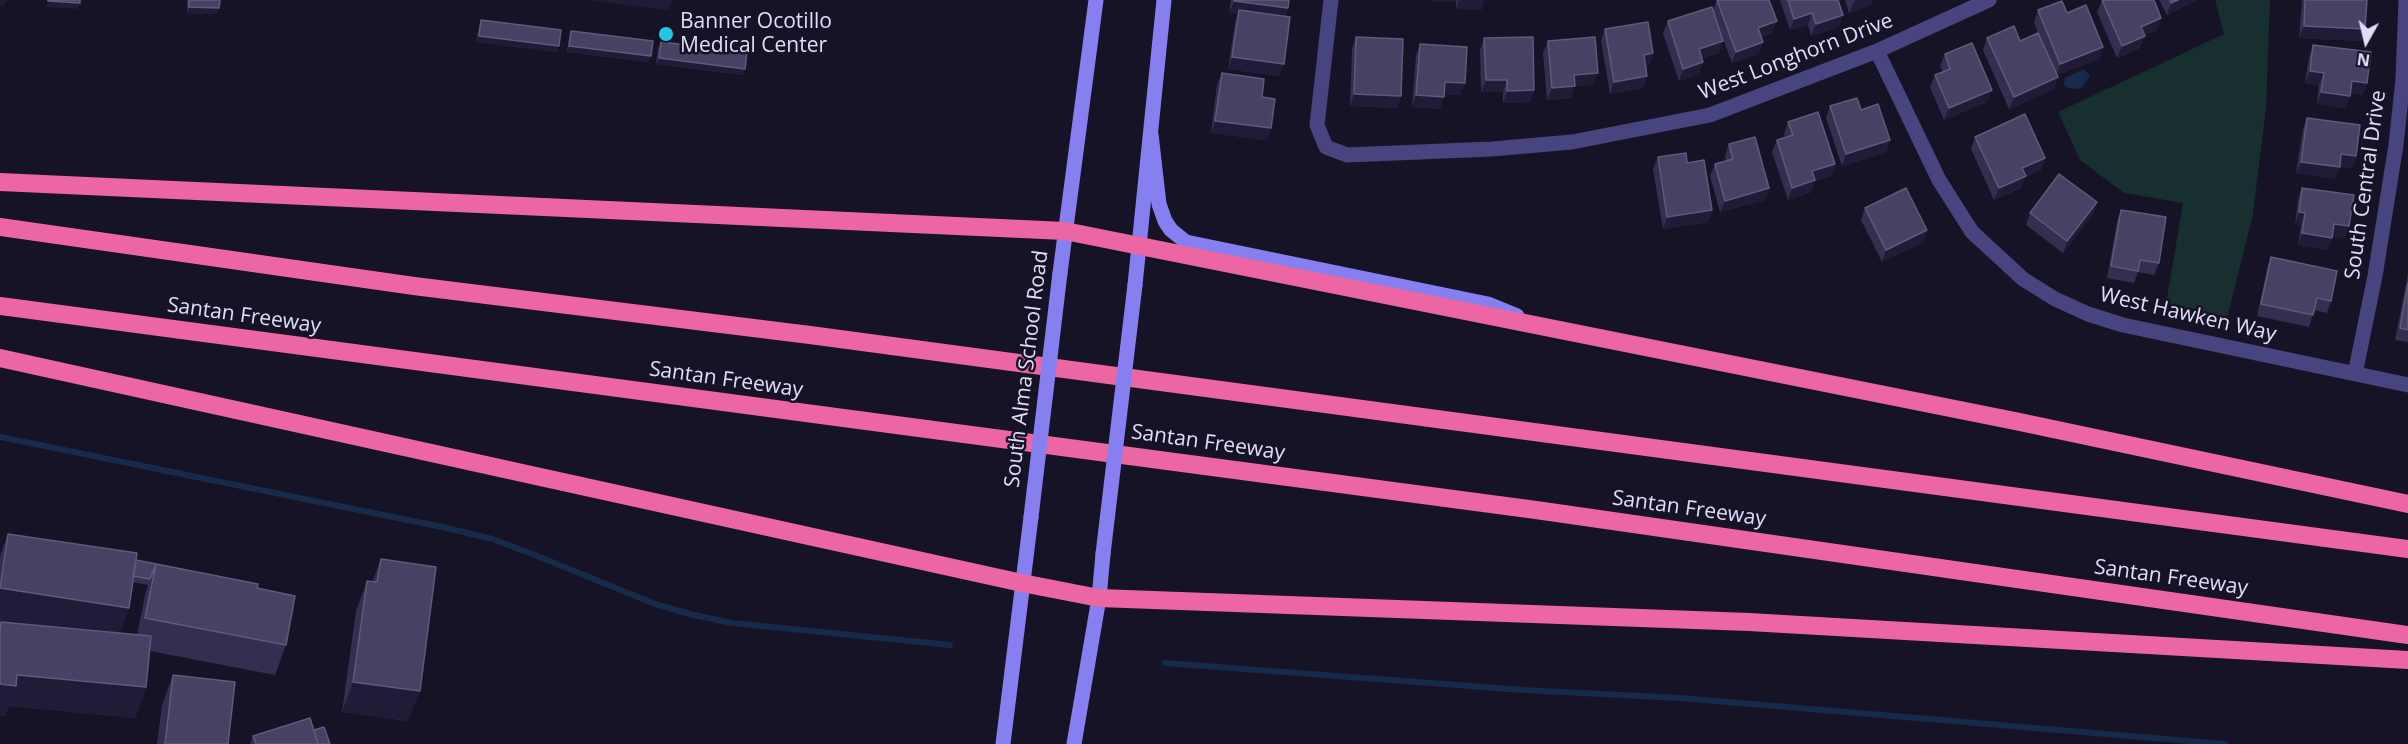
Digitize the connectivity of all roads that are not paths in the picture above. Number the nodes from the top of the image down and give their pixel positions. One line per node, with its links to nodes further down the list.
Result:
1 (1096, 0): 10 (main road, South Alma School Road)
2 (1164, 0): 7 (main road)
3 (1330, 0): 6 (street, West Longhorn Drive)
4 (1989, 0): 6 (street, West Longhorn Drive)
5 (2406, 0): 15 (street, South Central Drive)
6 (1877, 51): 15 (street, West Hawken Way)
7 (1150, 134): 11 (main road); 13 (main road)
8 (0, 182): 10 (highway)
9 (0, 227): 18 (highway)
10 (1065, 231): 11 (highway); 19 (main road, South Alma School Road, bridge)
11 (1139, 246): 13 (highway); 20 (main road, bridge)
12 (0, 306): 21 (highway, Santan Freeway)
13 (1542, 327): 17 (highway)
14 (0, 358): 19 (highway)
15 (2355, 374): 16 (street, West Hawken Way)
16 (2408, 385)
17 (2408, 504)
18 (2408, 549)
19 (1022, 583): 20 (highway); 23 (main road, South Alma School Road)
20 (1099, 598): 22 (highway); 24 (main road)
21 (2408, 635)
22 (2408, 660)
23 (1003, 744)
24 (1074, 744)

